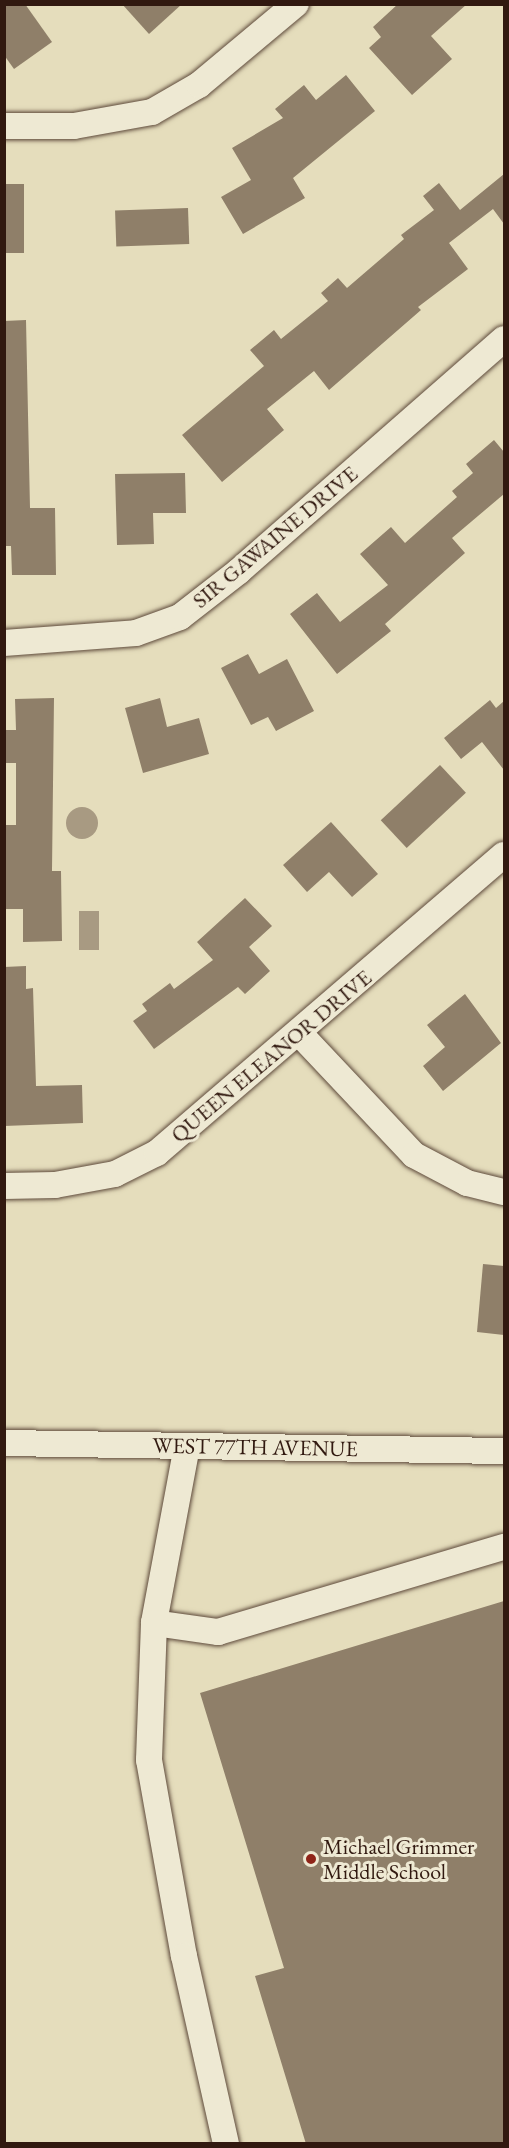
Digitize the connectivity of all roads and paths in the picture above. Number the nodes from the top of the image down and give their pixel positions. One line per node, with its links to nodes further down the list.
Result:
1 (296, 4): 2 (street)
2 (4, 126)
3 (504, 339): 4 (street, SIR GAWAINE DRIVE)
4 (4, 643)
5 (504, 855): 6 (street, QUEEN ELEANOR DRIVE)
6 (300, 1034): 7 (street, QUEEN ELEANOR DRIVE); 8 (street)
7 (4, 1186)
8 (504, 1192)
9 (4, 1443): 10 (street, WEST 77TH AVENUE)
10 (187, 1446): 11 (street, WEST 77TH AVENUE); 13 (street)
11 (504, 1451)
12 (504, 1547): 13 (street)
13 (154, 1623): 14 (street)
14 (226, 2144)

